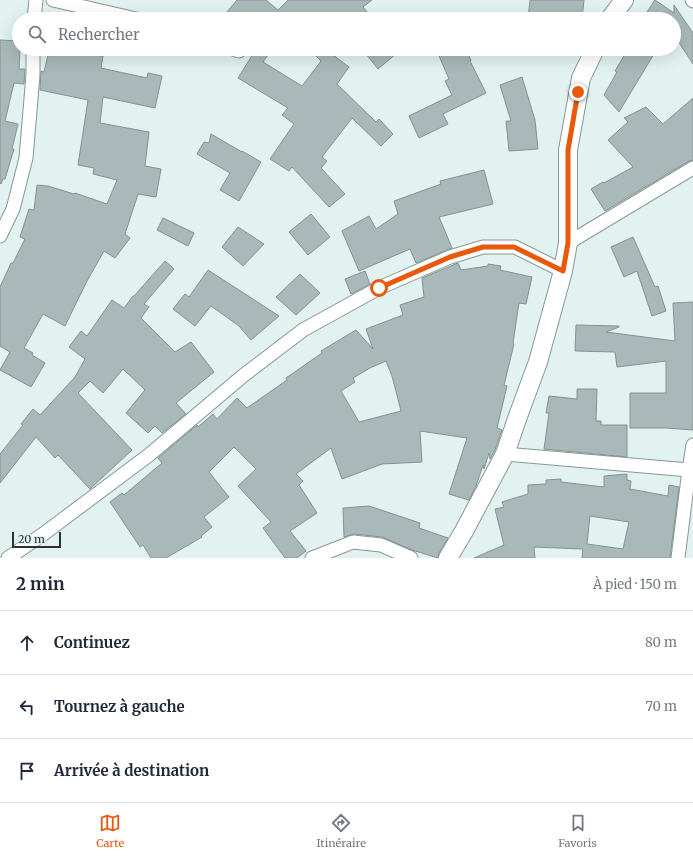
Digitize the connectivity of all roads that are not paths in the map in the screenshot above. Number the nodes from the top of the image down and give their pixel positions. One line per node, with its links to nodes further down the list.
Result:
1 (36, 0): 4 (street)
2 (52, 0): 5 (street)
3 (624, 0): 6 (street)
4 (35, 12)
5 (105, 12)
6 (615, 12)
7 (33, 56): 10 (street)
8 (592, 56): 11 (street)
9 (693, 168): 11 (street)
10 (0, 236)
11 (568, 243): 12 (street)
12 (563, 271): 14 (street); 16 (street)
13 (693, 445): 15 (street)
14 (505, 454): 15 (street); 19 (street)
15 (689, 470): 20 (street)
16 (8, 558)
17 (312, 558): 18 (street)
18 (411, 558)
19 (448, 558)
20 (678, 558)

